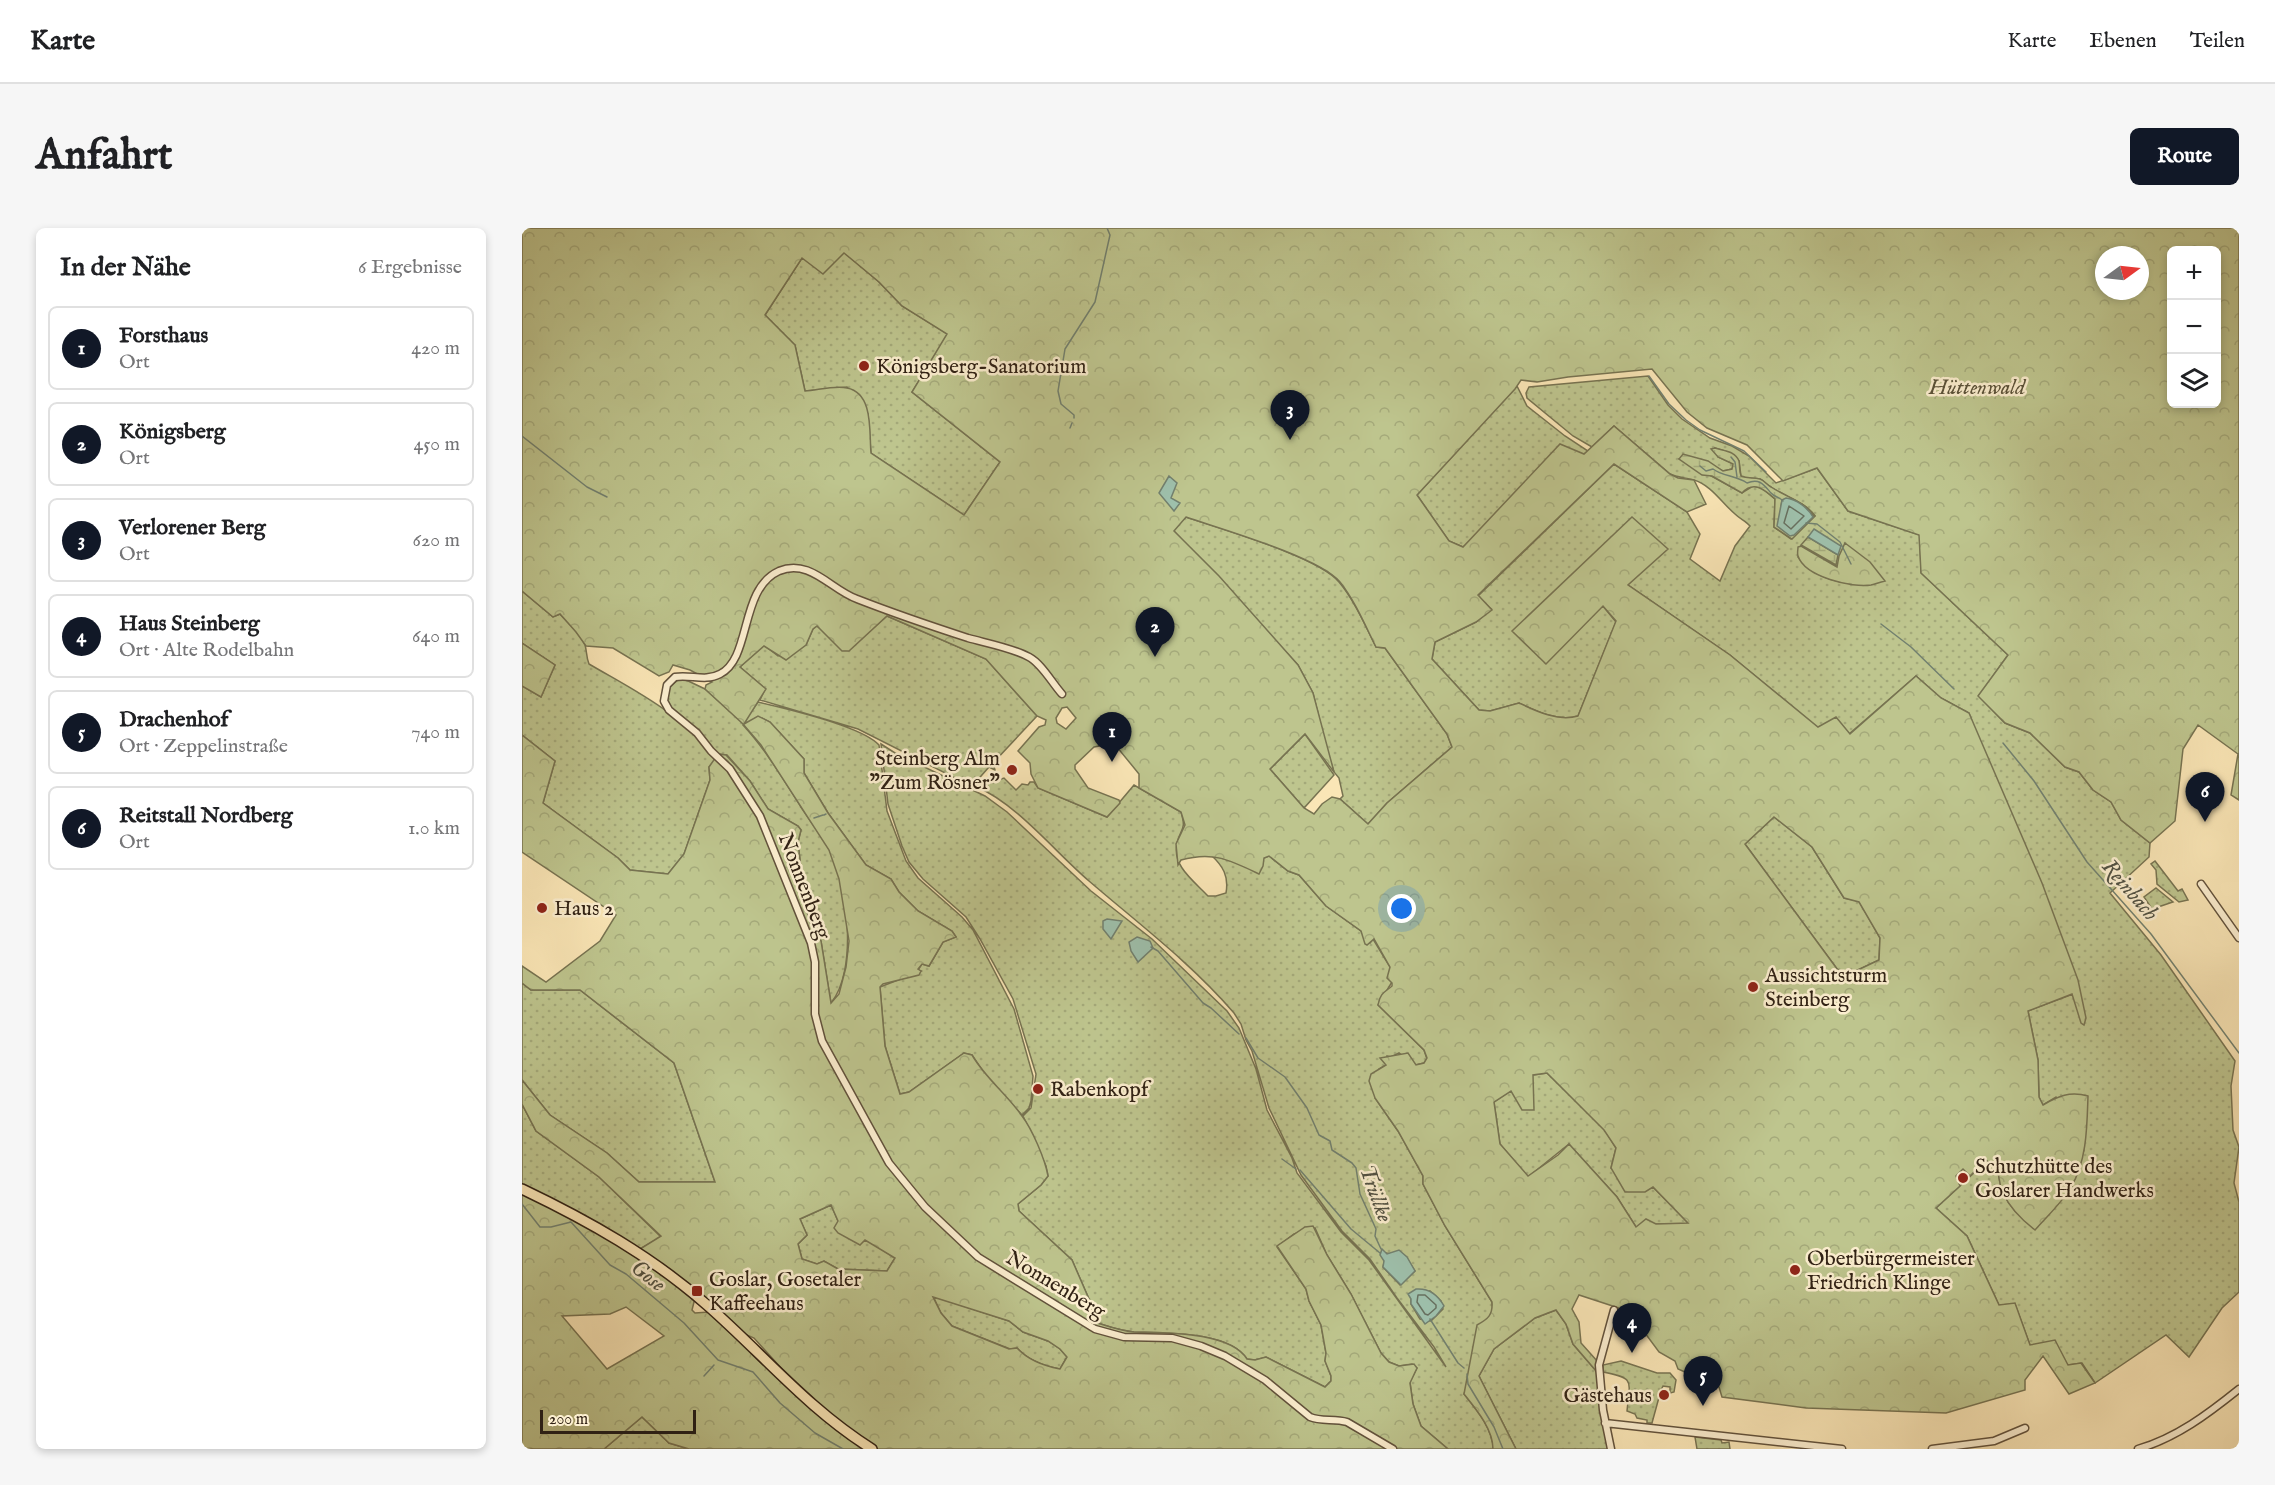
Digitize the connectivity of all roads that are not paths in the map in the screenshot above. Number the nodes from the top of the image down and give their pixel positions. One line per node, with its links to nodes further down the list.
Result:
1 (1062, 694): 11 (street, Nonnenberg)
2 (2201, 884): 3 (street)
3 (2239, 938)
4 (522, 1189): 10 (main road)
5 (1614, 1310): 7 (street)
6 (2239, 1389): 16 (street)
7 (1605, 1423): 9 (street); 12 (street)
8 (2025, 1428): 15 (street)
9 (1762, 1441): 13 (street); 14 (street)
10 (872, 1449)
11 (1393, 1449)
12 (1611, 1449)
13 (1765, 1449)
14 (1842, 1449)
15 (1932, 1449)
16 (2138, 1449)

